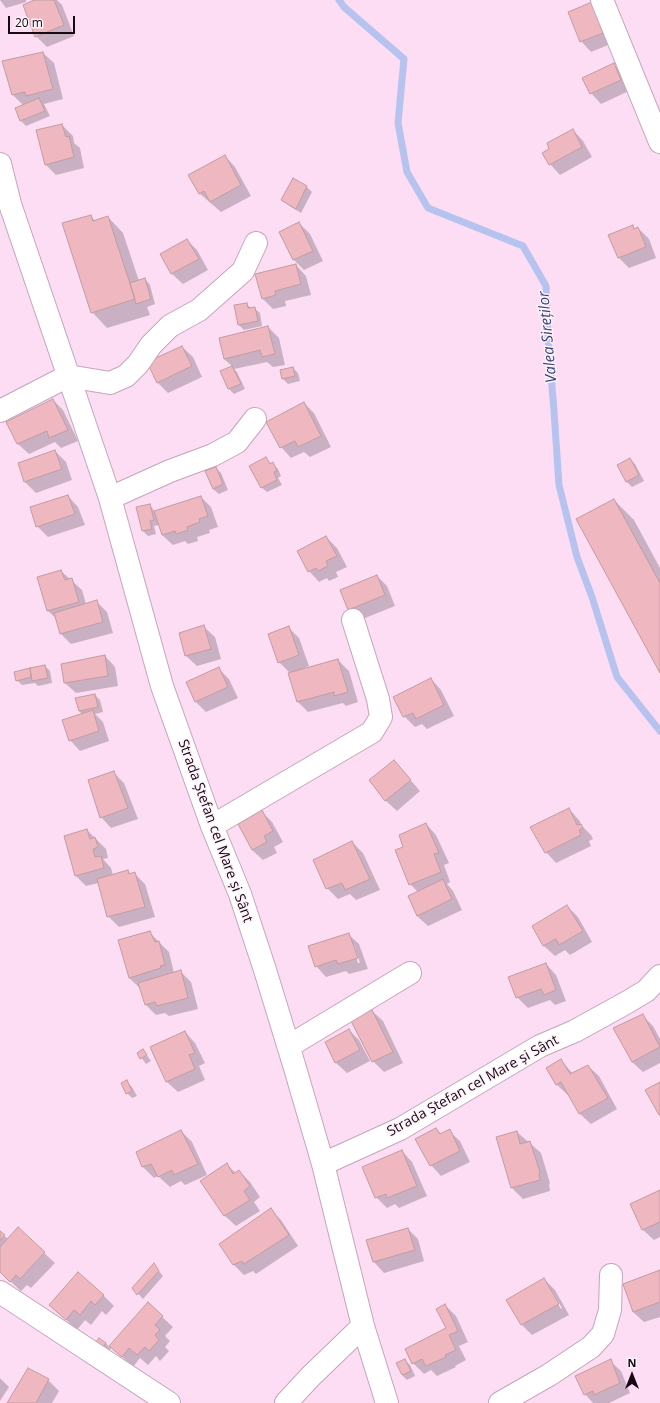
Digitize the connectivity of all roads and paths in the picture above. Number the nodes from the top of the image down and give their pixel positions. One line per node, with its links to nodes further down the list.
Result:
1 (602, 0): 2 (street)
2 (660, 142)
3 (0, 164): 5 (street, Strada Ștefan cel Mare și Sânt)
4 (256, 243): 5 (street)
5 (68, 376): 6 (street); 8 (street, Strada Ștefan cel Mare și Sânt)
6 (0, 411)
7 (255, 419): 8 (street)
8 (110, 498): 10 (street, Strada Ștefan cel Mare și Sânt)
9 (353, 620): 10 (street)
10 (212, 826): 13 (street, Strada Ștefan cel Mare și Sânt)
11 (410, 973): 13 (street)
12 (660, 976): 14 (street, Strada Ștefan cel Mare și Sânt)
13 (289, 1046): 14 (street, Strada Ștefan cel Mare și Sânt)
14 (323, 1164): 17 (street, Strada Ștefan cel Mare și Sânt)
15 (611, 1275): 21 (street)
16 (0, 1292): 18 (street)
17 (363, 1326): 19 (street); 20 (street, Strada Ștefan cel Mare și Sânt)
18 (170, 1403)
19 (286, 1403)
20 (387, 1403)
21 (500, 1403)

